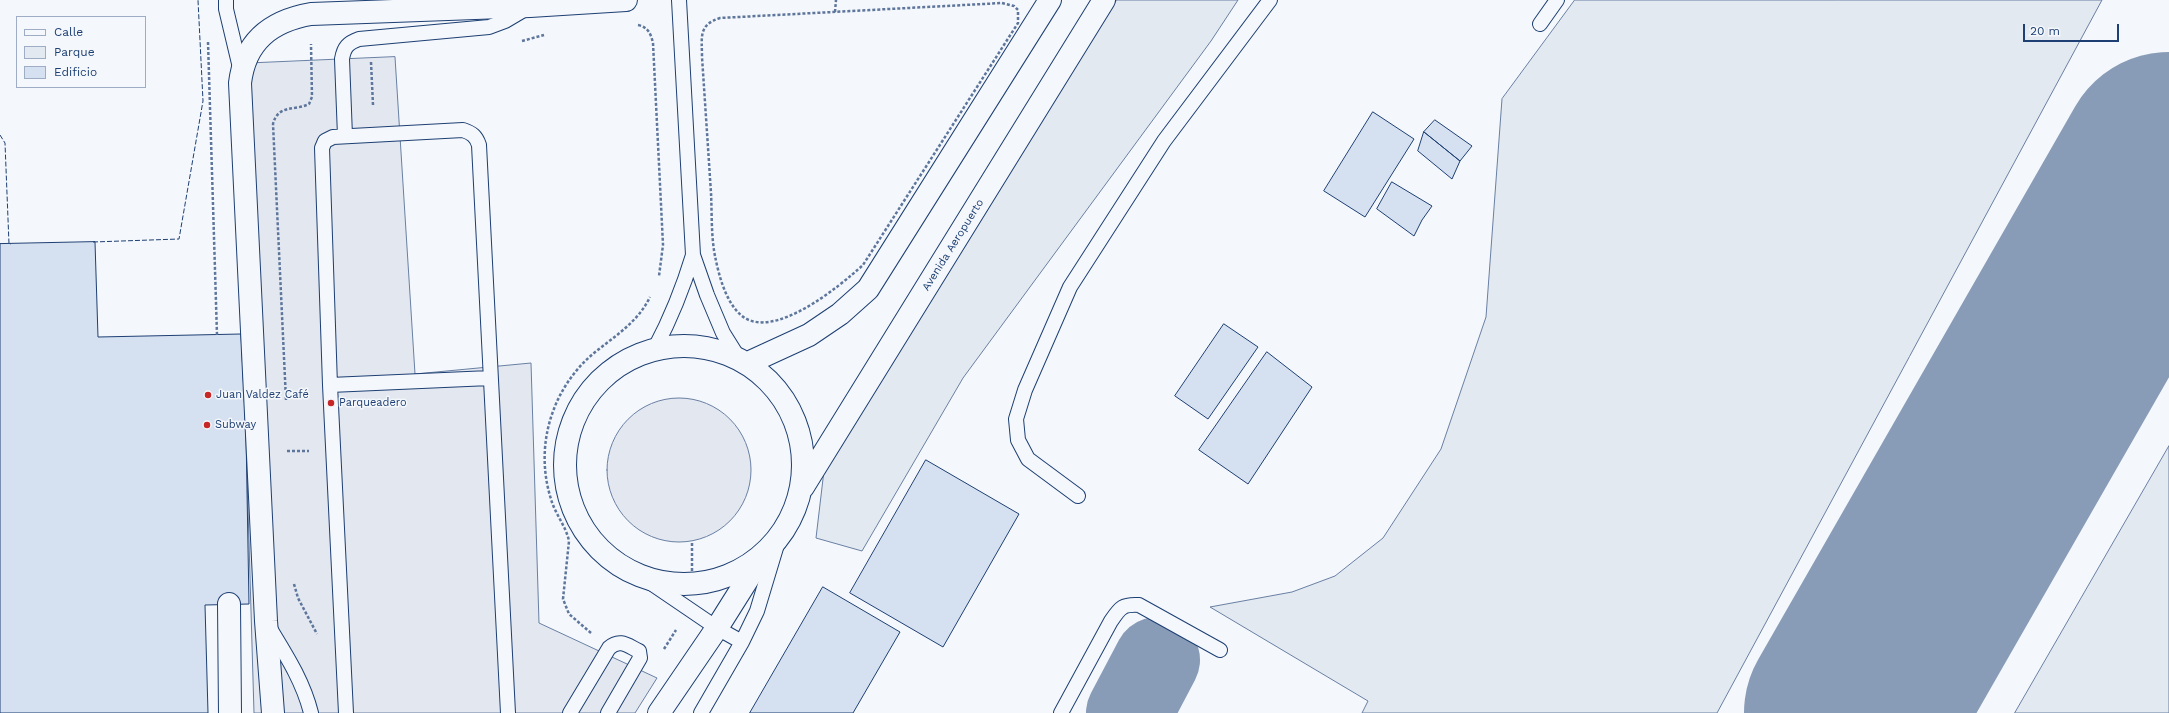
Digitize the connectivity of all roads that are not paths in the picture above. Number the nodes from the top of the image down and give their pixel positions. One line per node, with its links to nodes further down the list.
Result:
1 (226, 0): 11 (lane)
2 (626, 0): 9 (main road)
3 (678, 0): 13 (lane)
4 (1050, 0): 15 (main road)
5 (1104, 0): 18 (main road, Avenida Aeropuerto)
6 (1270, 0): 19 (lane)
7 (1557, 0): 10 (lane)
8 (474, 4): 9 (main road); 11 (main road)
9 (530, 6): 12 (lane)
10 (1540, 24)
11 (241, 72): 24 (main road)
12 (345, 136): 16 (lane); 17 (lane)
13 (693, 254): 14 (lane); 15 (lane)
14 (655, 348): 15 (main road); 22 (main road)
15 (743, 360): 18 (main road)
16 (490, 378): 17 (lane); 32 (lane)
17 (330, 385): 31 (lane)
18 (802, 490): 20 (main road)
19 (1078, 496)
20 (779, 538): 21 (main road); 26 (lane)
21 (761, 558): 22 (main road); 25 (main road)
22 (642, 577): 25 (lane)
23 (229, 604): 28 (main road)
24 (266, 622): 29 (main road); 30 (lane)
25 (717, 628): 26 (lane); 35 (main road)
26 (742, 642): 36 (lane)
27 (1220, 650): 37 (lane)
28 (230, 713)
29 (273, 713)
30 (311, 713)
31 (346, 713)
32 (508, 713)
33 (570, 713): 34 (lane)
34 (608, 713)
35 (659, 713)
36 (701, 713)
37 (1061, 713)

